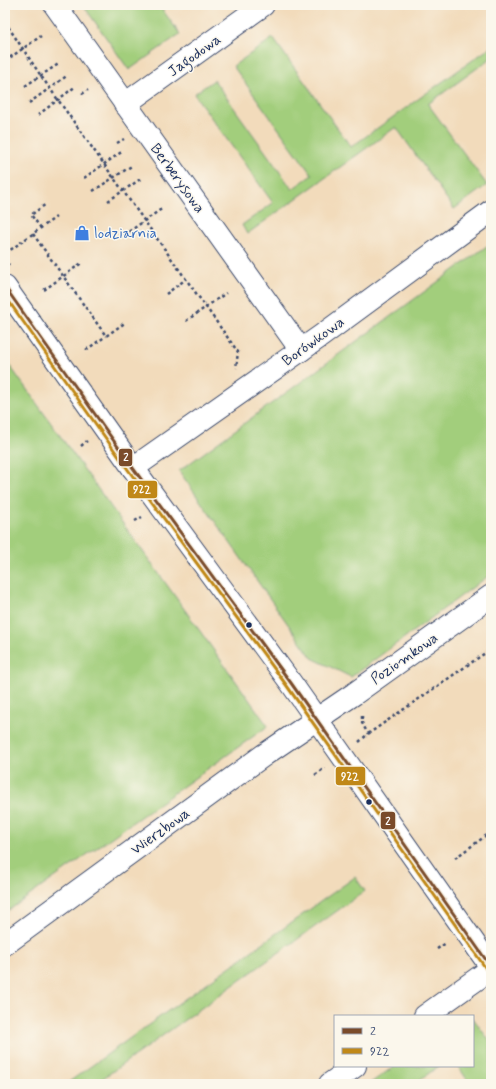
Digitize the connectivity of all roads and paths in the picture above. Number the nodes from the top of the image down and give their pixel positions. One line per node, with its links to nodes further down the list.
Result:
1 (55, 5): 15 (street, Berberysowa)
2 (263, 5): 15 (street, Jagodowa)
3 (5, 22): 5 (path)
4 (41, 36): 5 (path)
5 (22, 48): 6 (path); 9 (path)
6 (5, 61)
7 (60, 63): 9 (path)
8 (68, 74): 12 (path)
9 (41, 76): 10 (path); 12 (path)
10 (25, 86)
11 (76, 86): 13 (path)
12 (50, 88): 13 (path); 14 (path)
13 (58, 100): 16 (path); 18 (path)
14 (29, 102)
15 (125, 104): 47 (street, Berberysowa)
16 (38, 115)
17 (123, 151): 18 (path)
18 (104, 164): 20 (path); 21 (path)
19 (133, 165): 21 (path)
20 (84, 178)
21 (114, 178): 23 (path); 24 (path)
22 (142, 178): 24 (path)
23 (93, 191)
24 (123, 191): 25 (path); 30 (path)
25 (108, 201)
26 (46, 204): 31 (path)
27 (163, 208): 30 (path)
28 (491, 211): 47 (street, Borówkowa)
29 (56, 217): 31 (path)
30 (145, 221): 33 (path); 37 (path)
31 (41, 228): 32 (path)
32 (33, 234): 34 (path); 36 (path)
33 (124, 235)
34 (5, 251)
35 (83, 262): 36 (path)
36 (63, 276): 39 (path); 45 (path)
37 (186, 279): 41 (path); 42 (path)
38 (5, 287): 49 (street)
39 (44, 290)
40 (226, 293): 42 (path)
41 (166, 294)
42 (206, 306): 43 (path); 48 (path)
43 (186, 321)
44 (126, 322): 45 (path)
45 (106, 336): 46 (path)
46 (86, 350)
47 (301, 350): 49 (street, Borówkowa)
48 (235, 374)
49 (133, 468): 53 (street)
50 (491, 596): 53 (street, Poziomkowa)
51 (491, 649): 52 (path)
52 (363, 710)
53 (317, 719): 56 (street, Wierzbowa); 57 (street)
54 (491, 832): 55 (path)
55 (455, 858)
56 (5, 944)
57 (491, 968): 58 (street)
58 (426, 1015)
59 (354, 1067): 60 (street)
60 (330, 1084)

